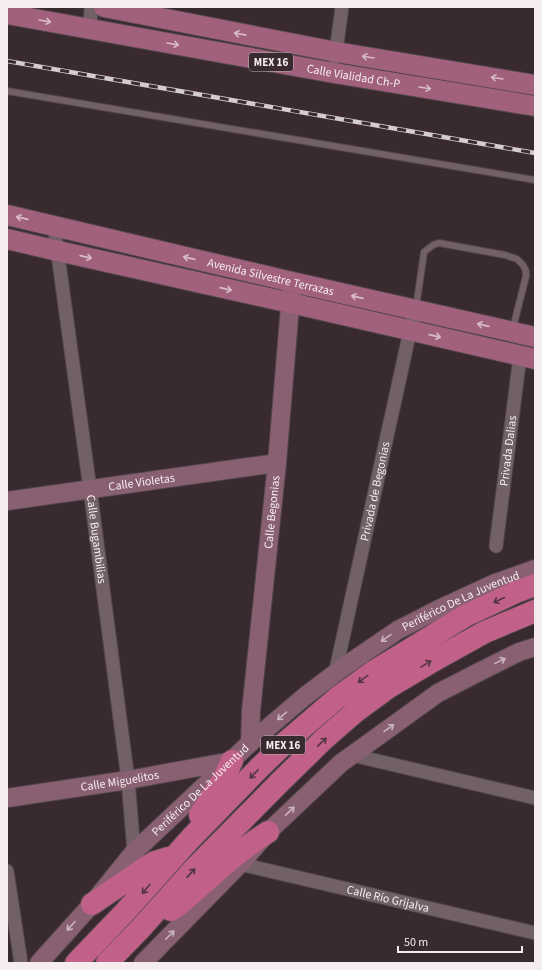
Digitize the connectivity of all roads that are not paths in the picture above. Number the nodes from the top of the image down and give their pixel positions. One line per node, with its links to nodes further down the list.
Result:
1 (90, 7): 5 (street)
2 (104, 7): 6 (main road, Calle Vialidad Ch-P / MEX 16, one-way to 2)
3 (342, 7): 6 (street)
4 (7, 14): 5 (main road, Calle Vialidad Ch-P / MEX 16, one-way to 5)
5 (90, 29): 7 (main road, Calle Vialidad Ch-P / MEX 16, one-way to 7)
6 (336, 52): 7 (street); 8 (main road, Calle Vialidad Ch-P / MEX 16, one-way to 6)
7 (334, 73): 10 (main road, Calle Vialidad Ch-P / MEX 16, one-way to 10)
8 (535, 85)
9 (7, 91): 11 (lane)
10 (535, 106)
11 (535, 180)
12 (7, 215): 13 (main road, Avenida Silvestre Terrazas, one-way to 12)
13 (54, 226): 15 (street, Calle Bugambilias); 16 (main road, Avenida Silvestre Terrazas, one-way to 13)
14 (7, 239): 15 (main road, Avenida Silvestre Terrazas)
15 (58, 251): 17 (main road, Avenida Silvestre Terrazas, one-way to 17); 24 (street, Calle Bugambilias)
16 (292, 282): 17 (main road, Calle Begonias); 18 (main road, Avenida Silvestre Terrazas, one-way to 16)
17 (291, 303): 19 (main road, Avenida Silvestre Terrazas); 23 (main road, Calle Begonias)
18 (416, 310): 19 (street, Privada de Begonias); 20 (main road, Avenida Silvestre Terrazas, one-way to 18); 20 (lane)
19 (410, 331): 22 (main road, Avenida Silvestre Terrazas, one-way to 22); 31 (street, Privada de Begonias)
20 (512, 332): 21 (main road, Avenida Silvestre Terrazas)
21 (534, 337)
22 (528, 358): 26 (street, Privada Dalias)
23 (277, 463): 24 (main road, Calle Violetas); 32 (main road, Calle Begonias)
24 (90, 490): 25 (main road, Calle Violetas); 35 (street, Calle Bugambilias)
25 (7, 501)
26 (496, 546)
27 (535, 569): 31 (main road, Periférico De La Juventud, one-way to 31)
28 (535, 586): 39 (highway, Periférico De La Juventud / MEX 16, one-way to 39)
29 (535, 611): 45 (highway, MEX 16, one-way to 29)
30 (535, 647): 33 (main road, one-way to 30)
31 (335, 674): 32 (main road, Periférico De La Juventud, one-way to 32)
32 (250, 743): 34 (main road, Periférico De La Juventud)
33 (352, 755): 37 (street); 38 (main road, one-way to 33)
34 (232, 761): 35 (main road, Calle Miguelitos); 39 (highway); 40 (main road, Periférico De La Juventud)
35 (128, 780): 36 (main road, Calle Miguelitos); 40 (street, Calle Bugambilias)
36 (7, 798)
37 (535, 798)
38 (268, 832): 42 (main road); 45 (highway)
39 (191, 838): 41 (highway, Periférico De La Juventud / MEX 16)
40 (134, 852): 44 (main road, Periférico De La Juventud)
41 (175, 855): 44 (highway); 50 (highway, Periférico De La Juventud / MEX 16, one-way to 50)
42 (240, 864): 46 (street, Calle Río Grijalva); 52 (main road, one-way to 42)
43 (7, 871): 48 (street)
44 (92, 904): 49 (main road, Periférico De La Juventud, one-way to 49)
45 (141, 928): 47 (highway, MEX 16)
46 (535, 933)
47 (121, 953): 51 (highway, MEX 16)
48 (21, 963)
49 (39, 963)
50 (76, 963)
51 (107, 963)
52 (143, 963)

